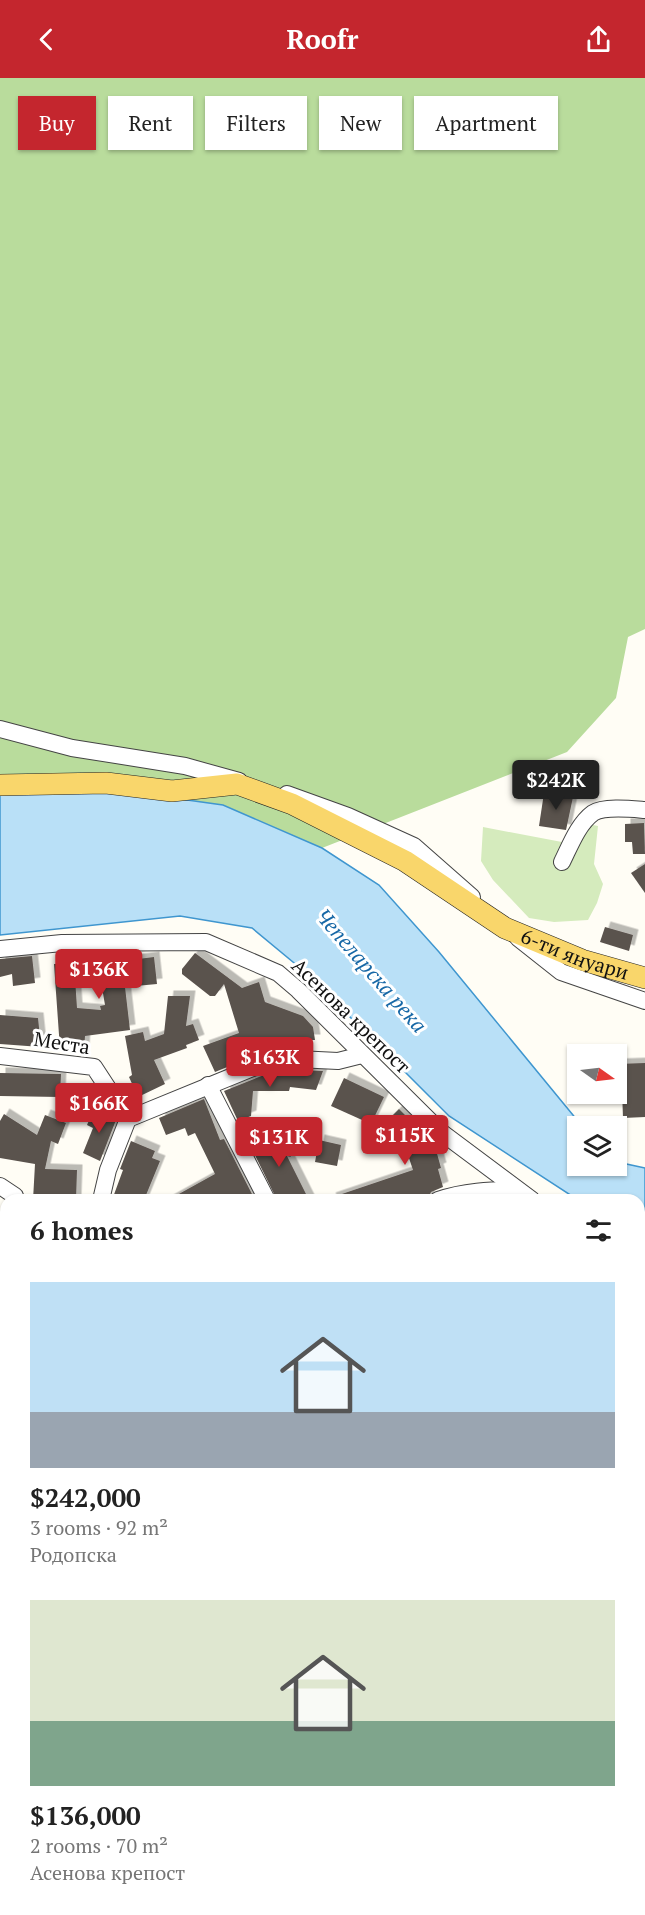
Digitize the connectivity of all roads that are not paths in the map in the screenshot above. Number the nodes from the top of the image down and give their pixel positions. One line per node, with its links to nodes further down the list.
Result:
1 (0, 729): 5 (street)
2 (0, 785): 5 (main road, 6-ти януари)
3 (645, 810): 4 (street)
4 (562, 862)
5 (504, 928): 7 (main road, 6-ти януари); 8 (street)
6 (0, 949): 9 (street, Асенова крепост)
7 (645, 978)
8 (645, 1001)
9 (362, 1055): 11 (street); 17 (street, Асенова крепост)
10 (0, 1056): 12 (street, Места)
11 (208, 1085): 12 (street); 14 (street)
12 (128, 1119): 13 (street)
13 (102, 1194)
14 (264, 1194)
15 (468, 1194): 16 (street)
16 (511, 1194)
17 (516, 1194)

